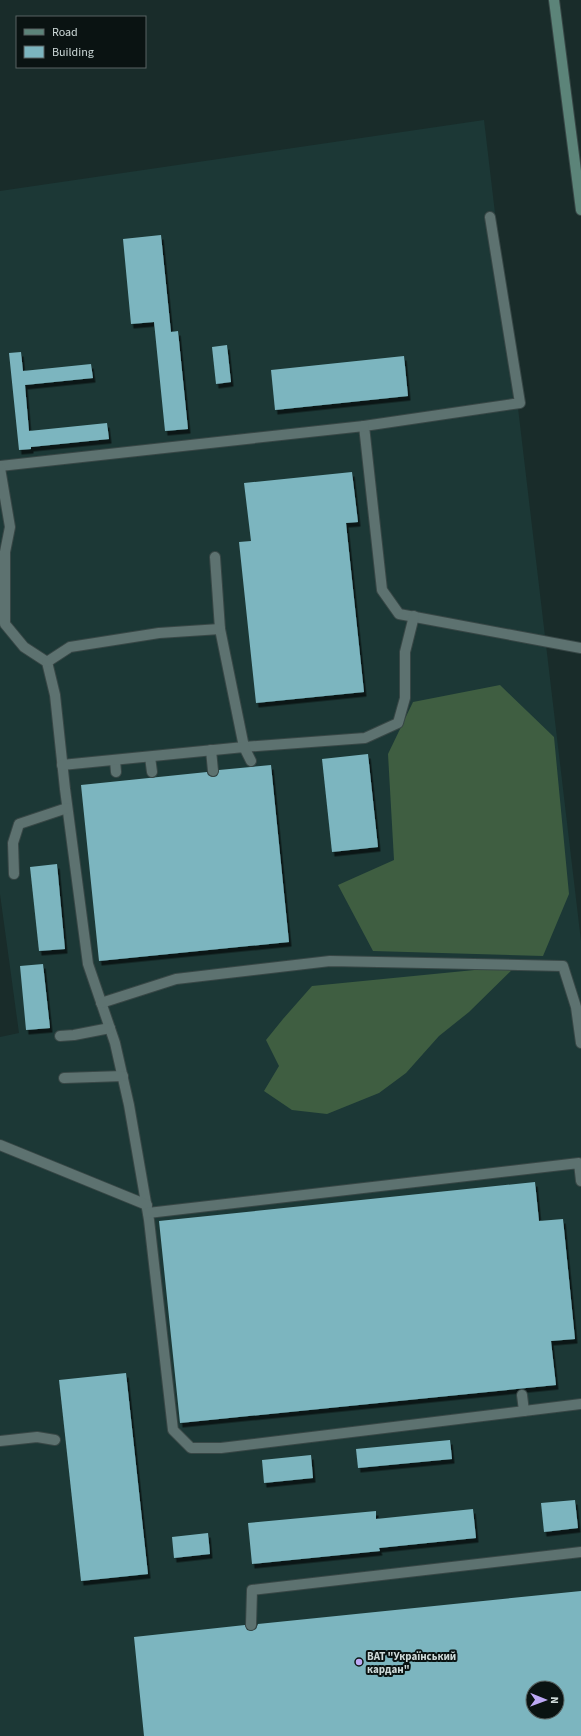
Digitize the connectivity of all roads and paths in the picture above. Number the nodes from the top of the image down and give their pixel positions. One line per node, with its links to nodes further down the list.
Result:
1 (554, 0): 2 (street)
2 (581, 210)
3 (490, 217): 4 (street)
4 (364, 426): 5 (street); 7 (street)
5 (0, 467): 10 (street)
6 (215, 557): 8 (street)
7 (414, 616): 9 (street); 11 (street)
8 (220, 629): 10 (street); 11 (street)
9 (581, 648)
10 (47, 662): 16 (street)
11 (244, 747): 12 (street); 15 (street)
12 (211, 750): 13 (street); 17 (street)
13 (150, 758): 14 (street); 19 (street)
14 (115, 760): 16 (street); 18 (street)
15 (251, 761)
16 (62, 766): 20 (street)
17 (213, 771)
18 (116, 772)
19 (152, 772)
20 (67, 808): 21 (street); 22 (street)
21 (14, 874)
22 (101, 1003): 23 (street); 25 (street)
23 (110, 1028): 24 (street); 26 (street)
24 (60, 1036)
25 (581, 1043)
26 (123, 1076): 27 (street); 31 (street)
27 (64, 1078)
28 (0, 1146): 31 (street)
29 (580, 1160): 30 (street); 31 (street)
30 (581, 1181)
31 (148, 1209): 34 (street)
32 (522, 1396): 34 (street)
33 (581, 1404): 34 (street)
34 (524, 1411)
35 (55, 1440): 36 (street)
36 (0, 1441)
37 (581, 1552): 38 (street)
38 (251, 1625)

